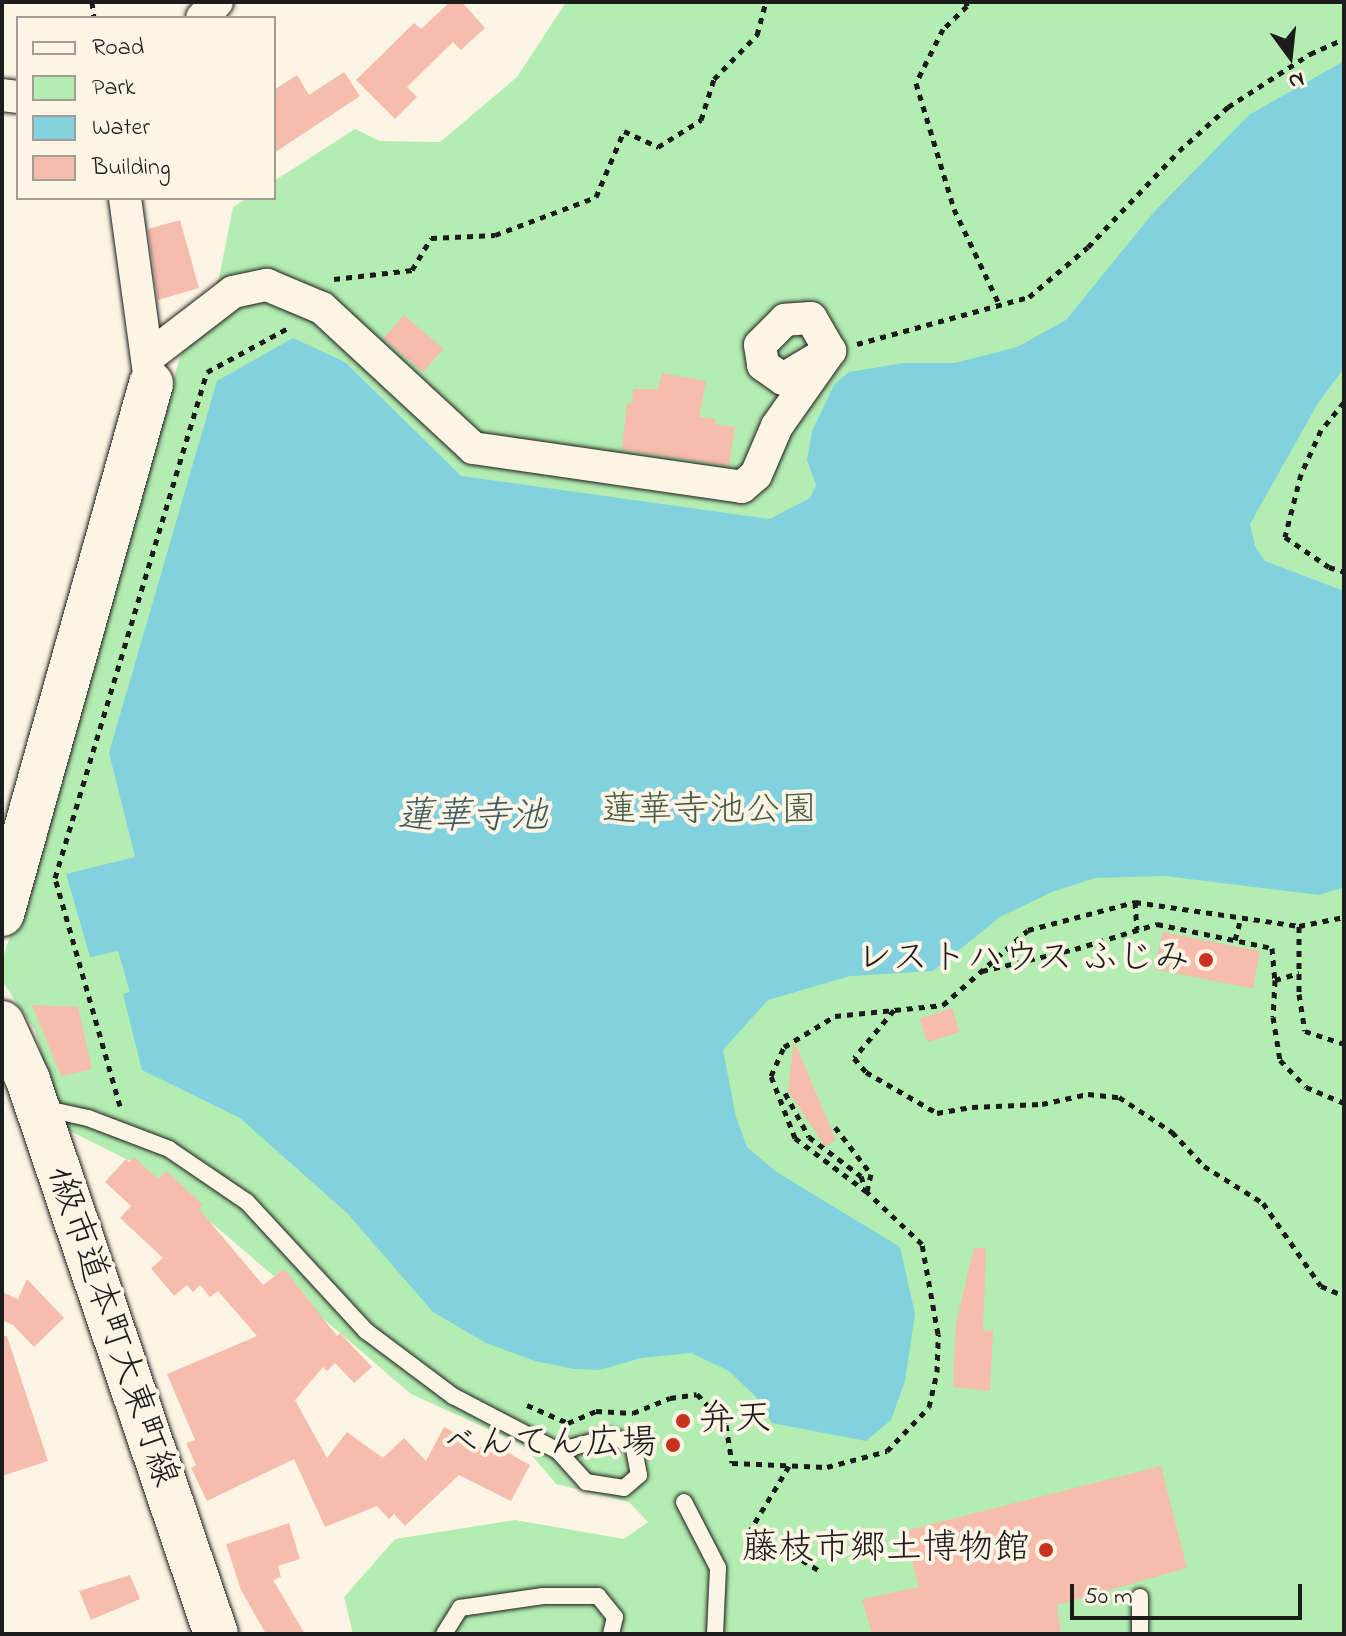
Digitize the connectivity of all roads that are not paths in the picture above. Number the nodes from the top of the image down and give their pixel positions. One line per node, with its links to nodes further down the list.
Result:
1 (125, 200): 3 (street)
2 (830, 351): 3 (street)
3 (149, 371): 4 (street)
4 (2, 914)
5 (2, 1023): 6 (street, 1級市道本町大東町線)
6 (36, 1107): 7 (lane); 10 (street, 1級市道本町大東町線)
7 (558, 1451): 7 (lane)
8 (684, 1502): 13 (lane)
9 (1140, 1597): 14 (lane)
10 (216, 1634)
11 (444, 1634): 12 (lane)
12 (611, 1634)
13 (715, 1634)
14 (1140, 1634)

